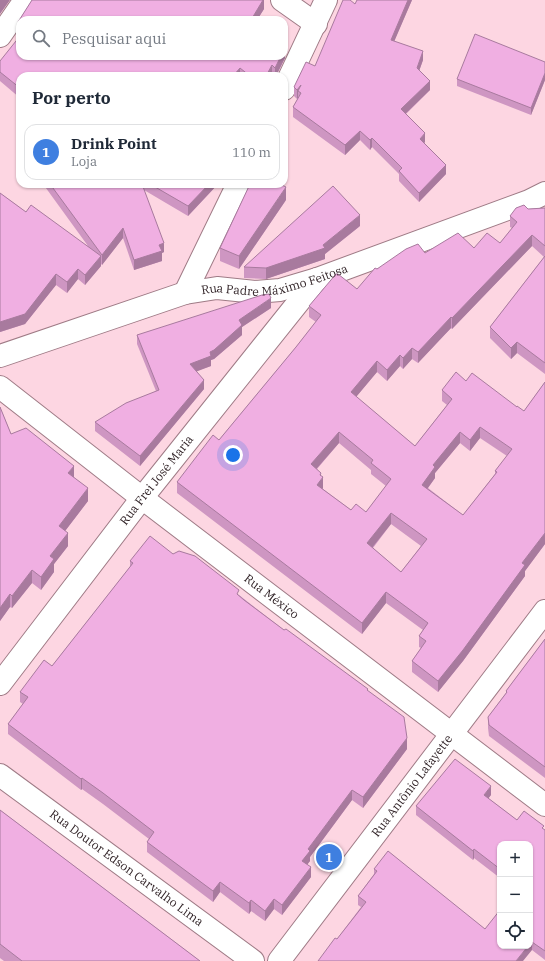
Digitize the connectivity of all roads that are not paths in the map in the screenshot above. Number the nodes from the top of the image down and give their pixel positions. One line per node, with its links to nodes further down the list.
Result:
1 (25, 0): 5 (street)
2 (282, 0): 4 (street)
3 (326, 0): 4 (street)
4 (316, 24): 6 (street)
5 (0, 36)
6 (288, 81)
7 (236, 188): 10 (street)
8 (540, 202): 9 (street, Rua Padre Máximo Feitosa)
9 (316, 279): 10 (street, Rua Padre Máximo Feitosa); 13 (street, Rua Frei José Maria)
10 (185, 293): 11 (street, Rua Padre Máximo Feitosa)
11 (0, 356)
12 (0, 387): 13 (street, Rua México)
13 (142, 498): 15 (street, Rua Frei José Maria); 16 (street, Rua México)
14 (545, 611): 16 (street, Rua Antônio Lafayette)
15 (0, 684)
16 (452, 735): 18 (street, Rua México); 20 (street, Rua Antônio Lafayette)
17 (0, 775): 19 (street, Rua Doutor Edson Carvalho Lima)
18 (545, 805)
19 (253, 961)
20 (279, 961)

